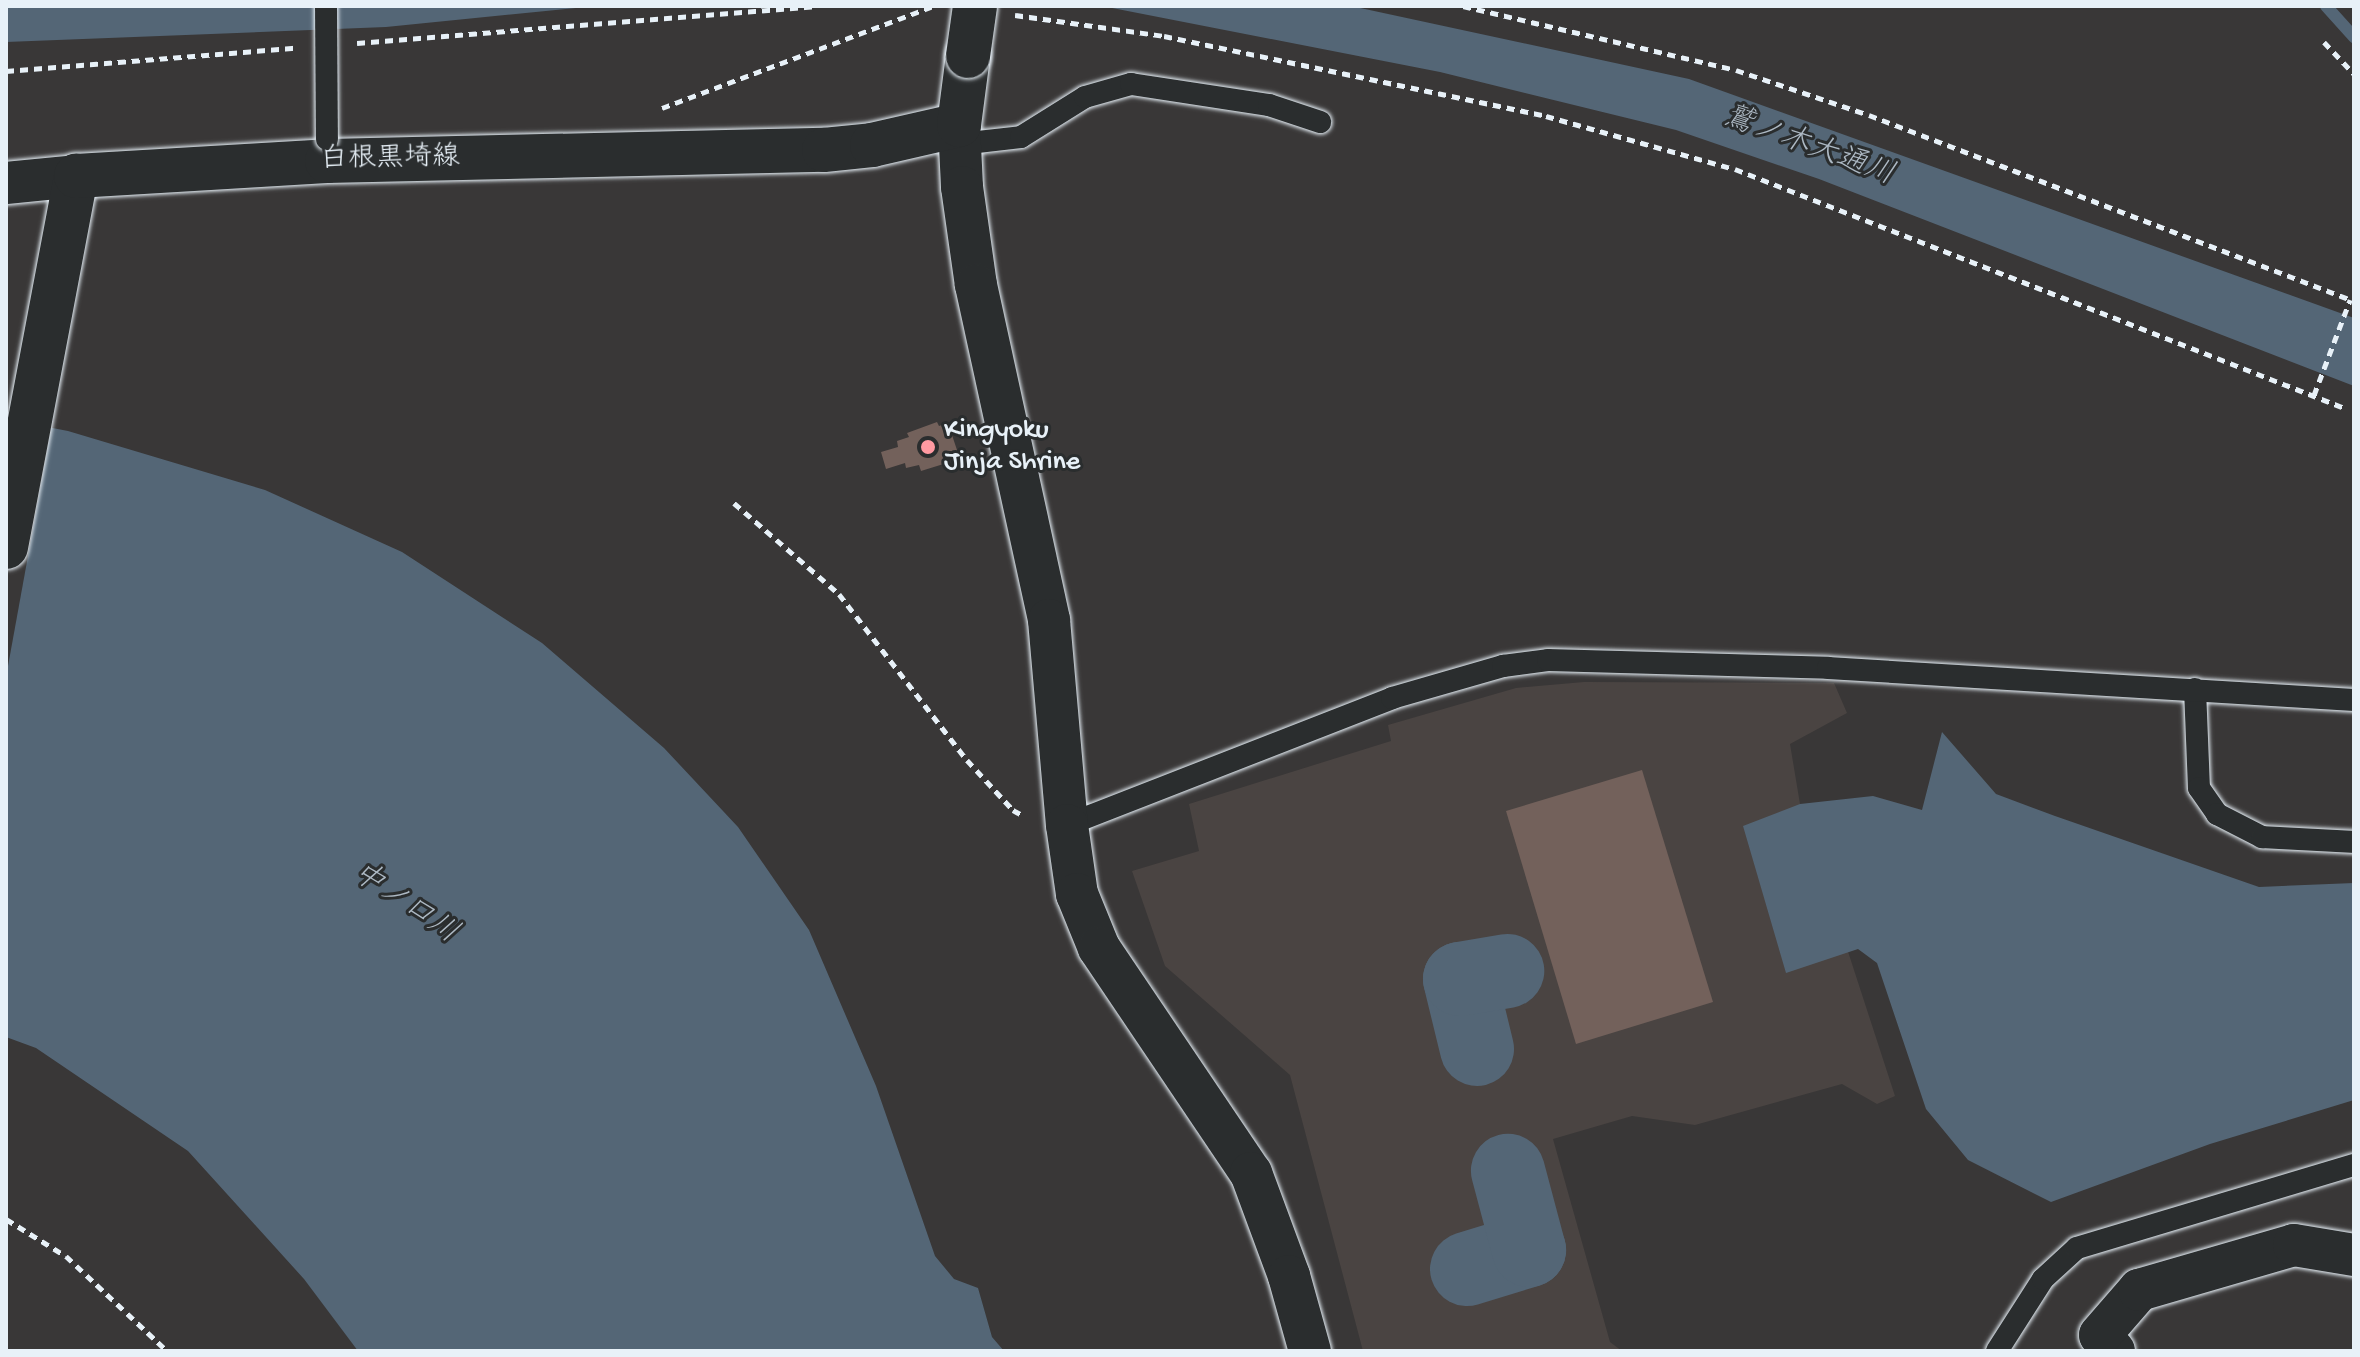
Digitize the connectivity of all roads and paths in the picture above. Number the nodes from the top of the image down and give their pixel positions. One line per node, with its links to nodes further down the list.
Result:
1 (326, 6): 13 (lane, bridge)
2 (815, 6): 7 (path)
3 (933, 6): 14 (path)
4 (1463, 6): 17 (path)
5 (994, 10): 12 (main road, bridge); 18 (path)
6 (2324, 42): 10 (path)
7 (355, 43)
8 (307, 47): 9 (path)
9 (6, 71)
10 (2354, 74)
11 (1320, 122): 12 (lane)
12 (960, 134): 14 (main road, 白根黒埼線); 24 (street)
13 (327, 150): 14 (main road, 白根黒埼線); 15 (main road, 白根黒埼線)
14 (633, 154)
15 (76, 176): 16 (street); 21 (main road)
16 (6, 183)
17 (2352, 300): 18 (path)
18 (2314, 395): 19 (path)
19 (2347, 409)
20 (734, 503): 24 (path)
21 (6, 547)
22 (2195, 689): 23 (lane); 24 (lane); 25 (lane)
23 (2354, 700)
24 (1067, 825): 30 (street)
25 (2354, 842)
26 (2354, 1165): 31 (lane)
27 (6, 1219): 29 (path)
28 (2354, 1255): 32 (street)
29 (167, 1351)
30 (1310, 1351)
31 (1997, 1351)
32 (2114, 1351)

